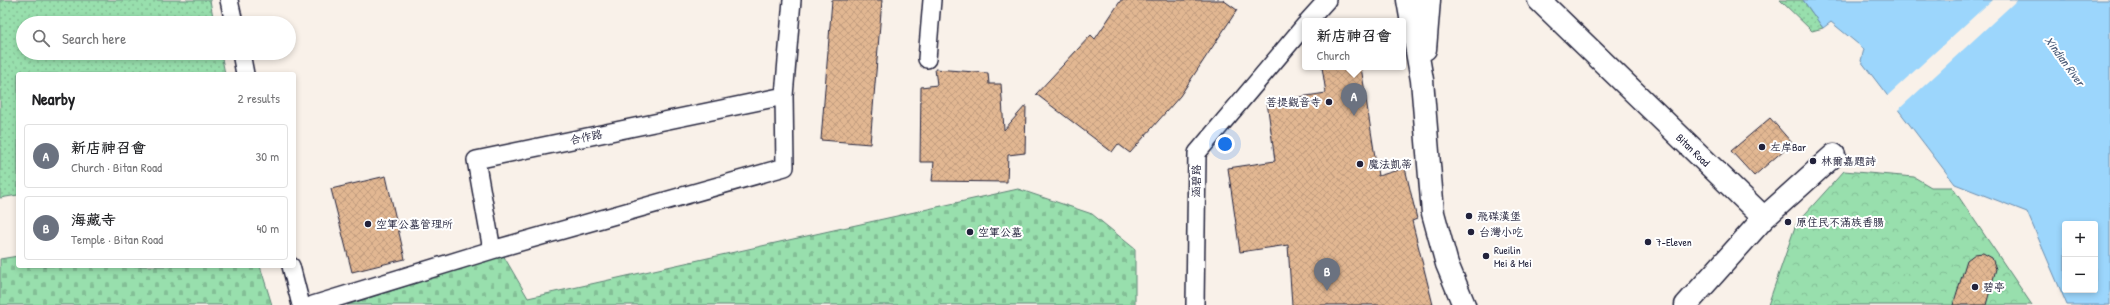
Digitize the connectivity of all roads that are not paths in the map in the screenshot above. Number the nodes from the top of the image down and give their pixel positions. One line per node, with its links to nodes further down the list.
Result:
1 (229, 0): 8 (lane)
2 (792, 0): 15 (lane)
3 (932, 0): 11 (lane)
4 (1327, 0): 9 (lane)
5 (1408, 0): 14 (street)
6 (1429, 0): 14 (street)
7 (1539, 0): 17 (street, Bitan Road)
8 (232, 16)
9 (1311, 18)
10 (1302, 29): 22 (lane, 涵碧路)
11 (927, 59)
12 (242, 60): 13 (lane)
13 (245, 72)
14 (1422, 80): 23 (street)
15 (784, 96): 18 (lane); 18 (lane, 合作路)
16 (1834, 155): 17 (street)
17 (1764, 218): 24 (street)
18 (492, 250): 21 (lane)
19 (291, 268): 20 (lane)
20 (300, 305)
21 (313, 305)
22 (1194, 305)
23 (1464, 305)
24 (1686, 305)

